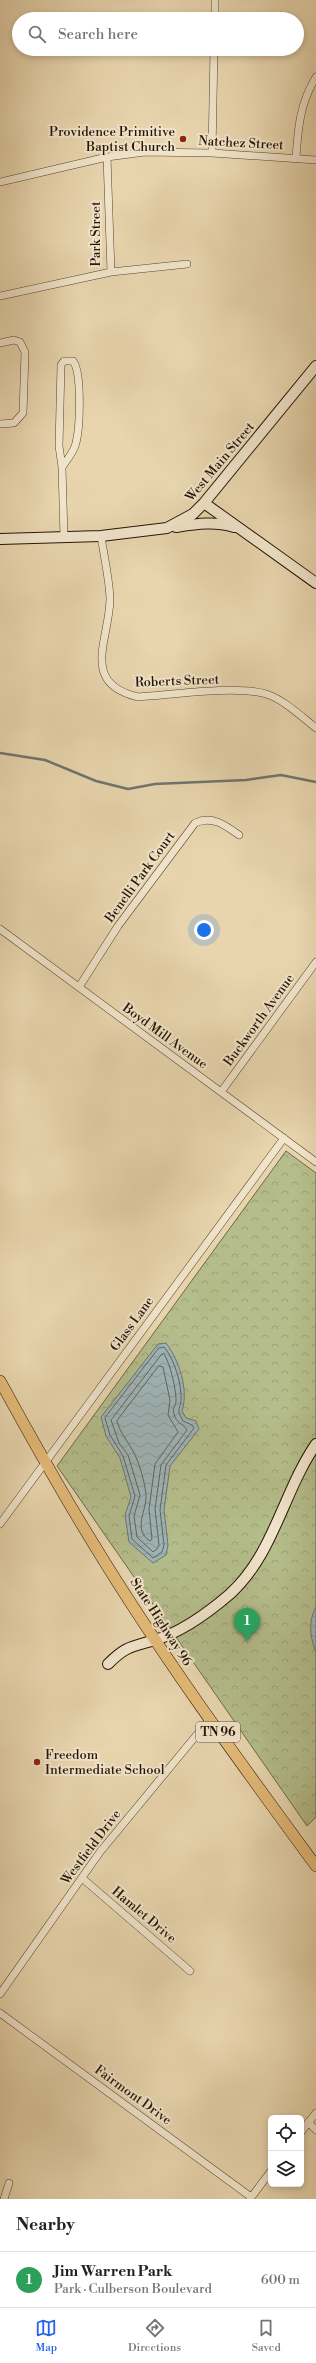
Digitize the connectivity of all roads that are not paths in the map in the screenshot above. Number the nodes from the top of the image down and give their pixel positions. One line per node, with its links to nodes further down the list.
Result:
1 (215, 0): 2 (street)
2 (215, 12)
3 (214, 56): 5 (street)
4 (316, 77): 7 (street)
5 (212, 153): 6 (street, Natchez Street); 7 (street, Natchez Street)
6 (107, 157): 9 (street, Natchez Street); 11 (street, Park Street)
7 (296, 158): 8 (street, Natchez Street)
8 (316, 160)
9 (0, 182)
10 (187, 264): 11 (street)
11 (111, 272): 12 (street, Park Street)
12 (0, 296)
13 (0, 343): 15 (street)
14 (315, 371): 17 (main road, West Main Street)
15 (0, 424)
16 (62, 467): 16 (street); 21 (street)
17 (204, 503): 18 (main road, West Main Street); 19 (main road)
18 (166, 528): 19 (main road); 20 (main road, West Main Street)
19 (242, 530): 23 (main road)
20 (101, 536): 21 (main road, West Main Street); 24 (street, Roberts Street)
21 (64, 537): 22 (main road, West Main Street)
22 (0, 539)
23 (316, 583)
24 (316, 728)
25 (239, 836): 28 (street, Benelli Park Court)
26 (0, 929): 28 (street, Boyd Mill Avenue)
27 (316, 962): 29 (street, Buckworth Avenue)
28 (80, 987): 29 (street, Boyd Mill Avenue)
29 (221, 1092): 30 (street, Boyd Mill Avenue)
30 (284, 1138): 31 (street, Boyd Mill Avenue); 34 (street, Glass Lane)
31 (316, 1162)
32 (0, 1381): 34 (main road, State Highway 96 / TN 96)
33 (316, 1444): 36 (main road)
34 (45, 1462): 35 (street, Glass Lane); 36 (main road, State Highway 96 / TN 96)
35 (0, 1524)
36 (155, 1640): 37 (main road); 38 (main road, State Highway 96 / TN 96)
37 (108, 1664)
38 (209, 1720): 39 (main road, State Highway 96 / TN 96); 40 (street, Westfield Drive)
39 (316, 1866)
40 (82, 1878): 41 (street, Hamlet Drive); 42 (street, Westfield Drive)
41 (190, 1971)
42 (0, 1994)
43 (0, 2013): 50 (street, Fairmont Drive)
44 (316, 2113): 45 (street)
45 (308, 2122): 46 (street); 47 (street)
46 (304, 2128)
47 (316, 2130)
48 (268, 2175): 50 (street)
49 (9, 2183): 51 (street)
50 (250, 2198)
51 (4, 2199)

